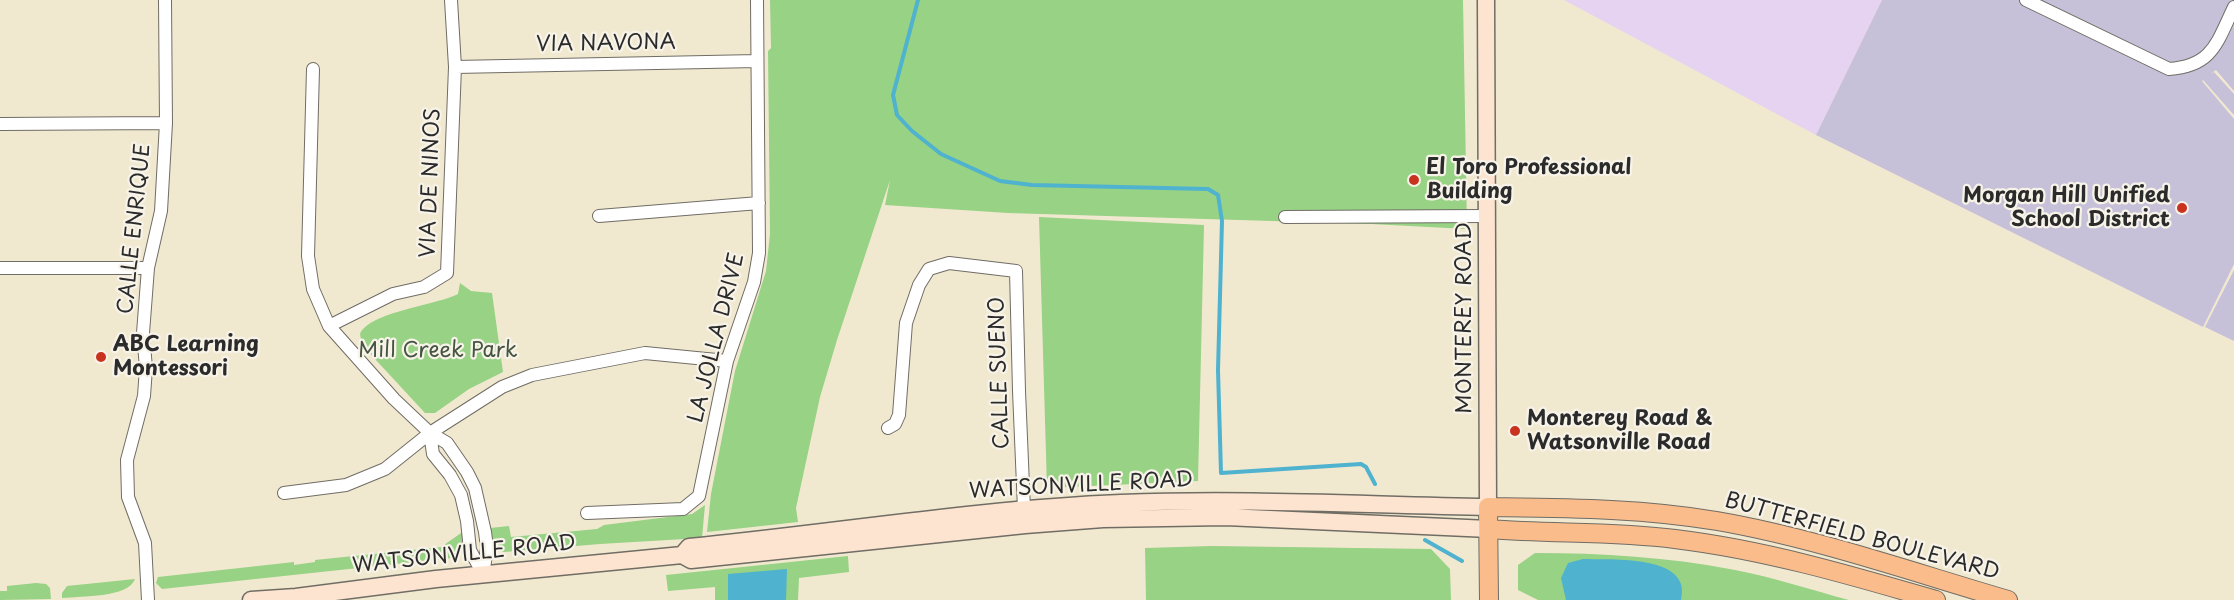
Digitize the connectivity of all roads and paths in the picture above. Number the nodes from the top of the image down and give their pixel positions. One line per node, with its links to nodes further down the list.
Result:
1 (165, 0): 10 (street, CALLE ENRIQUE)
2 (451, 0): 8 (street, VIA DE NINOS)
3 (757, 0): 7 (street, LA JOLLA DRIVE)
4 (1486, 0): 14 (main road, MONTEREY ROAD)
5 (2026, 0): 6 (street)
6 (2234, 7)
7 (757, 61): 8 (street, VIA NAVONA); 12 (street, LA JOLLA DRIVE)
8 (455, 67): 18 (street, VIA DE NINOS)
9 (313, 69): 18 (street)
10 (166, 123): 11 (street); 17 (street, CALLE ENRIQUE)
11 (0, 124)
12 (759, 203): 13 (street); 19 (street, LA JOLLA DRIVE)
13 (599, 216)
14 (1487, 216): 15 (street); 23 (main road, MONTEREY ROAD)
15 (1285, 217)
16 (0, 268): 17 (street)
17 (148, 268): 29 (street, CALLE ENRIQUE)
18 (329, 326): 21 (street)
19 (728, 362): 21 (street); 25 (street, LA JOLLA DRIVE)
20 (888, 428): 24 (street, CALLE SUENO)
21 (430, 433): 22 (street); 28 (street)
22 (284, 493)
23 (1488, 507): 24 (main road, WATSONVILLE ROAD); 26 (main road, MONTEREY ROAD); 33 (main road, BUTTERFIELD BOULEVARD)
24 (1024, 509): 27 (main road, WATSONVILLE ROAD)
25 (587, 513)
26 (1489, 529): 27 (main road, WATSONVILLE ROAD); 31 (main road, MONTEREY ROAD); 32 (main road, BUTTERFIELD BOULEVARD)
27 (781, 545): 28 (main road, WATSONVILLE ROAD)
28 (483, 575): 30 (main road, WATSONVILLE ROAD)
29 (148, 600)
30 (251, 600)
31 (1489, 600)
32 (1936, 600)
33 (2008, 600)

